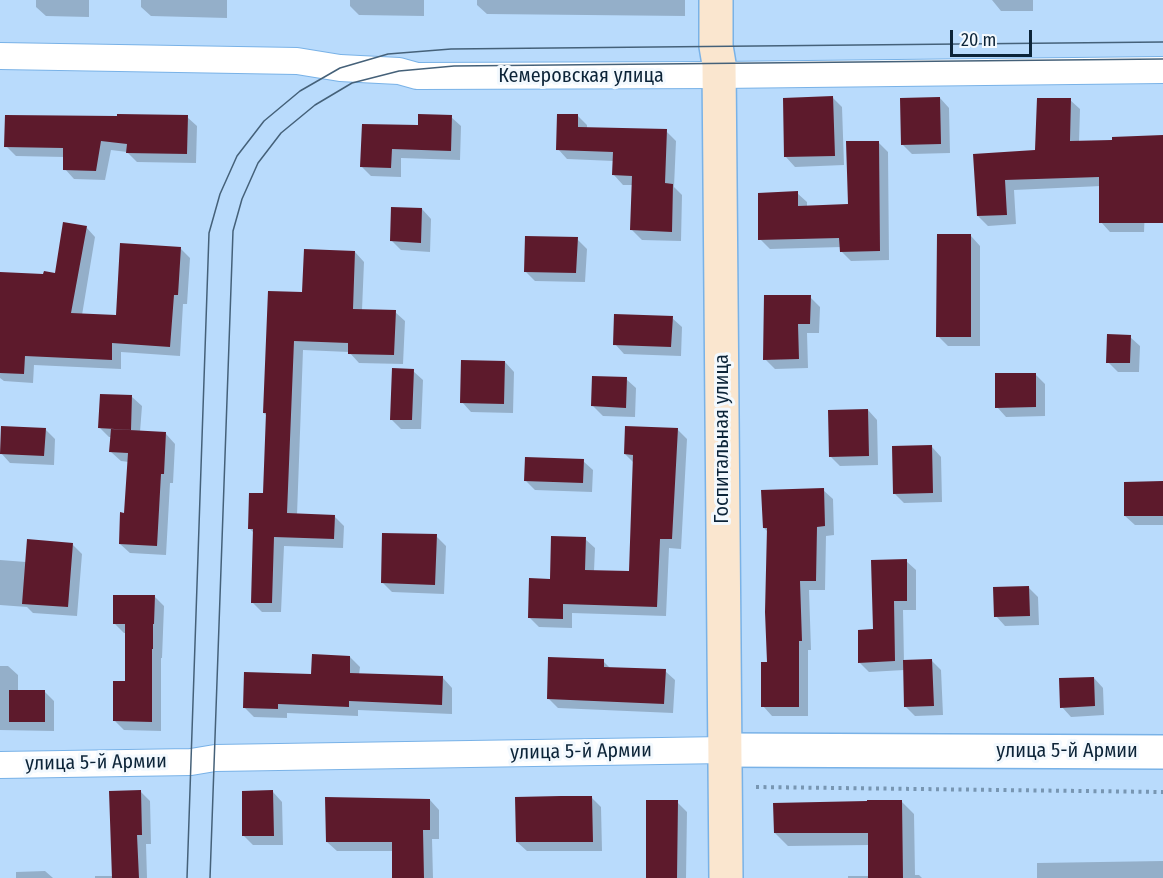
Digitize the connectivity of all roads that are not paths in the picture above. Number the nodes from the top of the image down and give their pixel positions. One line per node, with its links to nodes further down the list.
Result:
1 (716, 0): 4 (main road, Госпитальная улица)
2 (0, 56): 4 (street, Кемеровская улица)
3 (1163, 70): 4 (street, Кемеровская улица)
4 (719, 75): 5 (main road, Госпитальная улица)
5 (725, 750): 6 (street, улица 5-й Армии); 7 (street, улица 5-й Армии); 8 (main road, Госпитальная улица)
6 (1163, 752)
7 (0, 765)
8 (726, 878)

